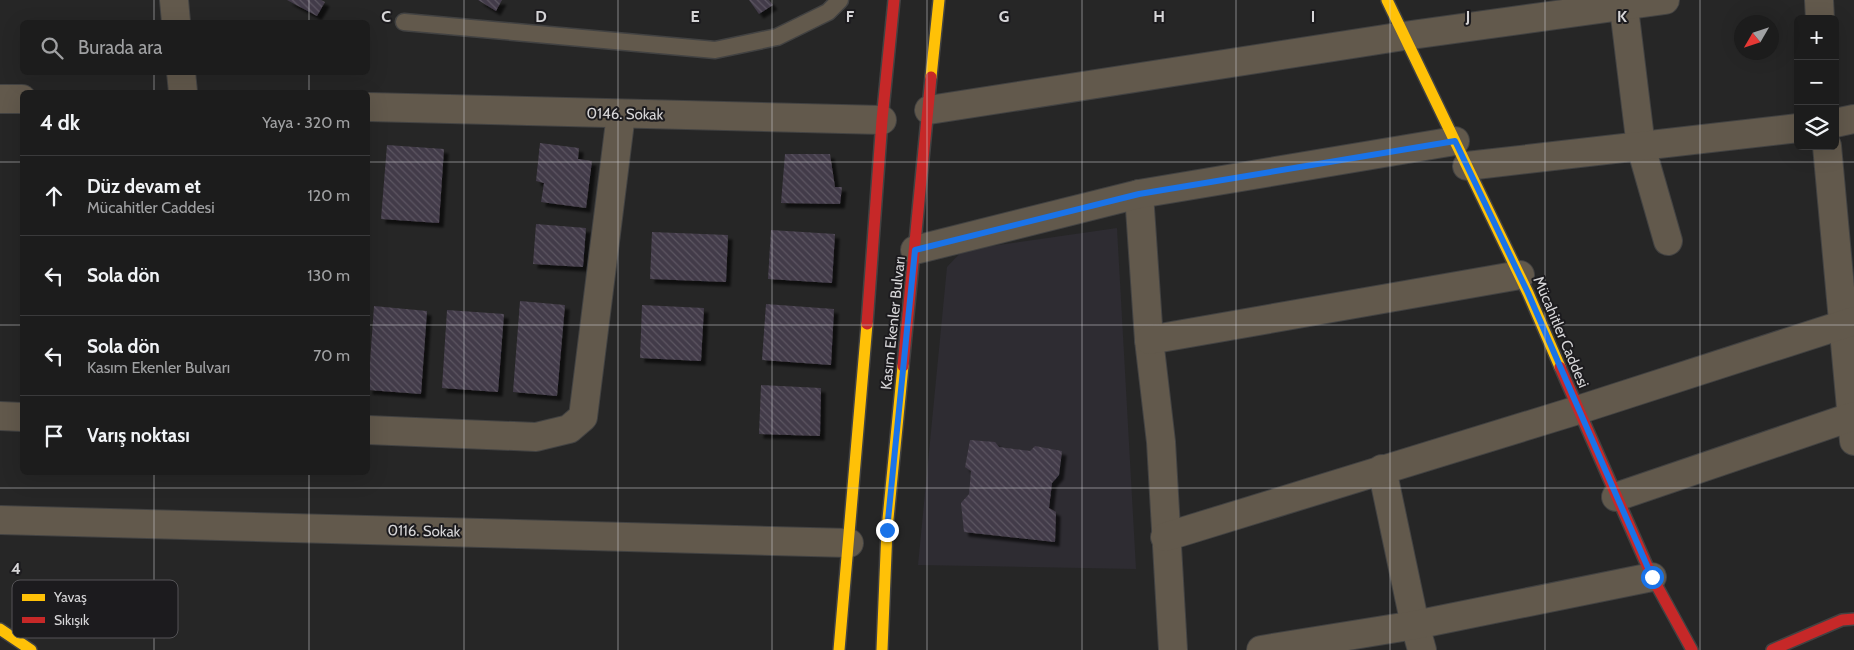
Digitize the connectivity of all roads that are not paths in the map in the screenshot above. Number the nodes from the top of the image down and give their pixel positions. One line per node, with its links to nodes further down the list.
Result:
1 (174, 0): 10 (street)
2 (840, 0): 11 (lane)
3 (894, 0): 21 (street, Kasım Ekenler Bulvarı)
4 (939, 0): 18 (street, Kasım Ekenler Bulvarı)
5 (1387, 0): 12 (street, Mücahitler Caddesi)
6 (1666, 0): 8 (street)
7 (1819, 0): 9 (street)
8 (1623, 3): 12 (street); 25 (street)
9 (1820, 15)
10 (176, 20)
11 (404, 22)
12 (1404, 36): 18 (street); 24 (street, Mücahitler Caddesi)
13 (181, 75): 14 (street)
14 (183, 90)
15 (0, 99): 16 (street)
16 (20, 99)
17 (370, 107): 19 (street, 0146. Sokak)
18 (928, 110): 30 (street, Kasım Ekenler Bulvarı)
19 (622, 114): 21 (street, 0146. Sokak); 38 (street)
20 (1854, 119): 22 (street)
21 (882, 120): 43 (street, Kasım Ekenler Bulvarı)
22 (1839, 122)
23 (1794, 128): 25 (street)
24 (1455, 141): 27 (street, Mücahitler Caddesi); 28 (street)
25 (1641, 147): 27 (street); 29 (street)
26 (1827, 150): 32 (street)
27 (1467, 166): 31 (street, Mücahitler Caddesi)
28 (1139, 194): 30 (street); 33 (street)
29 (1668, 240)
30 (915, 250): 52 (street, Kasım Ekenler Bulvarı)
31 (1520, 275): 33 (street); 34 (street, Mücahitler Caddesi)
32 (1849, 323): 34 (street); 37 (street)
33 (1149, 340): 42 (street)
34 (1578, 410): 39 (street); 40 (street, Mücahitler Caddesi)
35 (0, 416): 36 (street)
36 (20, 417)
37 (1853, 425): 40 (street)
38 (370, 430)
39 (1382, 469): 42 (street); 48 (street)
40 (1616, 497): 44 (street, Mücahitler Caddesi)
41 (0, 520): 43 (street, 0116. Sokak)
42 (1165, 537): 53 (street)
43 (848, 542): 51 (street, Kasım Ekenler Bulvarı)
44 (1652, 577): 48 (street); 55 (street, Mücahitler Caddesi)
45 (1854, 619): 56 (street)
46 (0, 629): 47 (street)
47 (12, 637)
48 (1419, 637): 54 (street)
49 (14, 638): 50 (street)
50 (32, 650)
51 (839, 650)
52 (882, 650)
53 (1173, 650)
54 (1261, 650)
55 (1692, 650)
56 (1772, 650)

